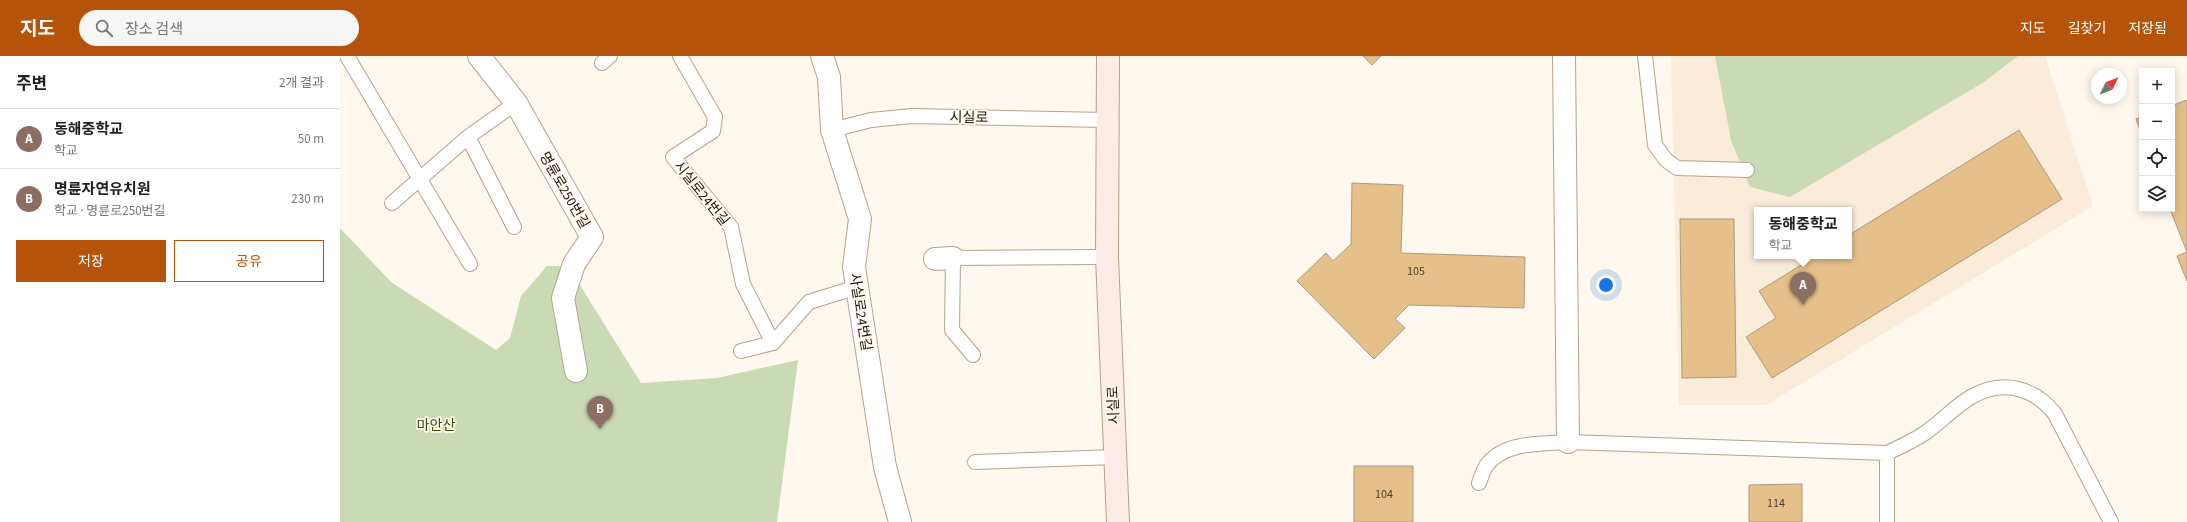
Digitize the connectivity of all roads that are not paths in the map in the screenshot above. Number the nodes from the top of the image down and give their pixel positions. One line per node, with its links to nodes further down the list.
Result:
1 (347, 56): 13 (lane)
2 (680, 56): 19 (lane, 시실로24번길)
3 (822, 56): 10 (street, 사실로24번길)
4 (1108, 56): 9 (main road, 시실로)
5 (1564, 56): 23 (street)
6 (1645, 56): 12 (lane)
7 (486, 59): 8 (street, 명륜로250번길)
8 (516, 103): 11 (lane); 22 (street, 명륜로250번길)
9 (1107, 120): 10 (lane, 시실로); 16 (main road, 시실로)
10 (832, 130): 18 (street, 사실로24번길)
11 (468, 137): 13 (lane); 15 (lane)
12 (1747, 170)
13 (420, 180): 14 (lane); 17 (lane)
14 (392, 203)
15 (514, 227)
16 (1107, 257): 21 (lane); 25 (main road, 시실로)
17 (470, 264)
18 (856, 287): 19 (lane); 28 (street, 사실로24번길)
19 (772, 343): 20 (lane)
20 (741, 351)
21 (973, 355)
22 (576, 371)
23 (1568, 442): 24 (lane); 27 (lane)
24 (1887, 453): 30 (lane); 31 (lane)
25 (1115, 456): 26 (lane); 29 (main road, 시실로)
26 (975, 462)
27 (1479, 483)
28 (900, 522)
29 (1118, 522)
30 (1887, 522)
31 (2111, 522)

